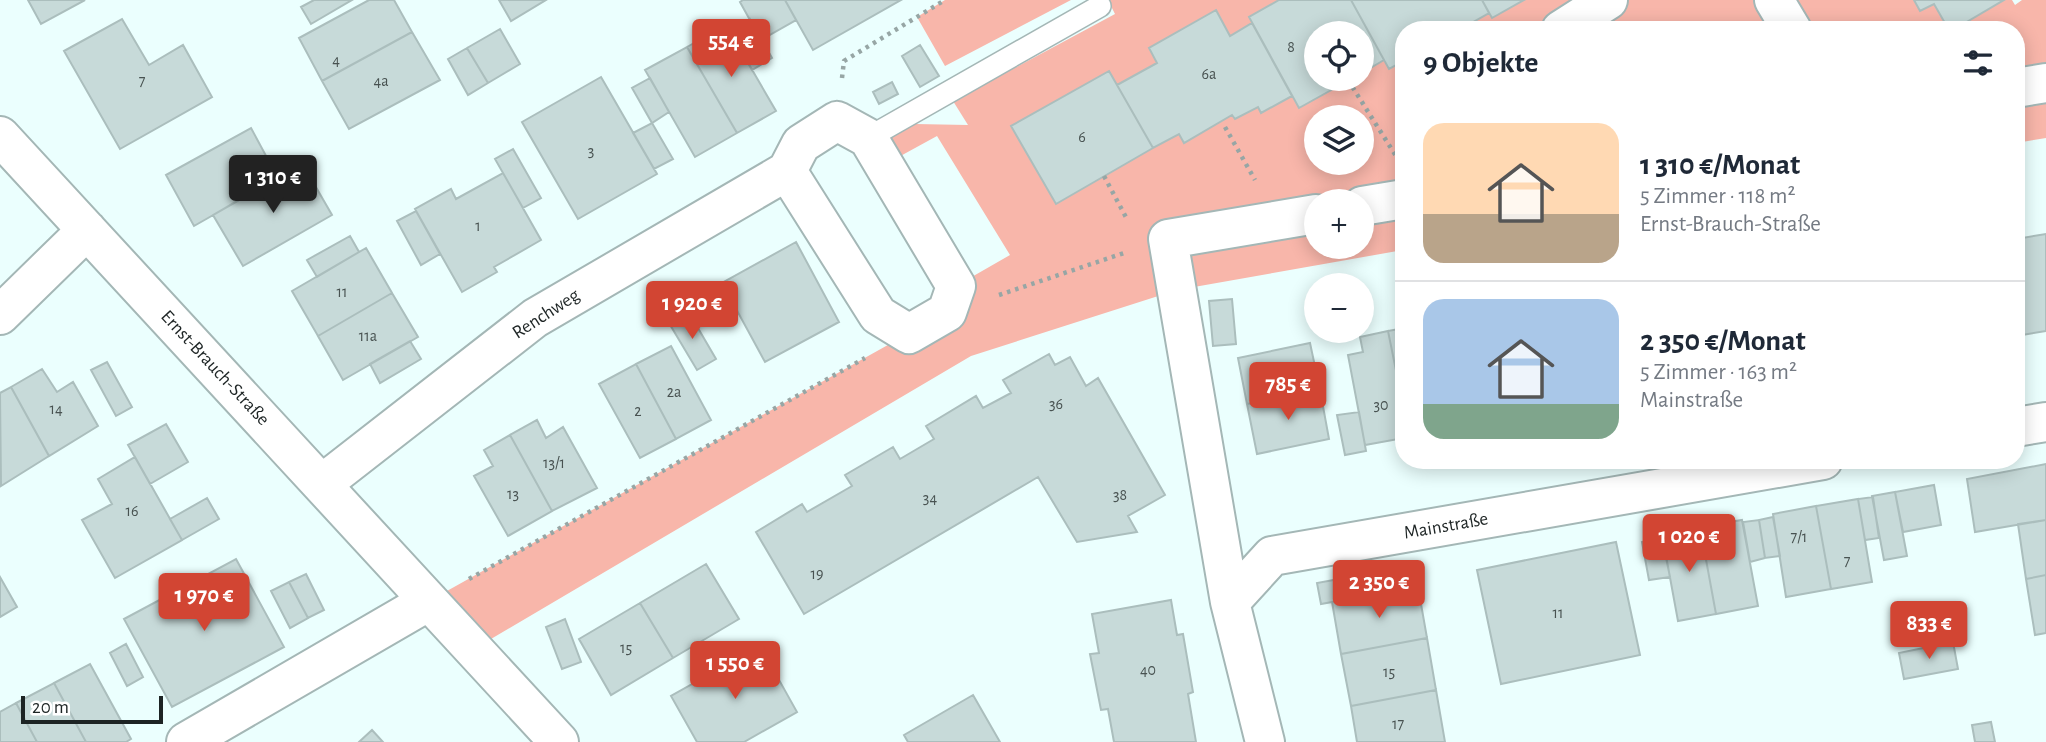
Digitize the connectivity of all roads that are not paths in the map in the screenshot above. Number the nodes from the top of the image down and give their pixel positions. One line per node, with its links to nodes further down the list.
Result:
1 (1608, 0): 4 (street)
2 (1774, 0): 5 (street)
3 (1100, 6): 8 (lane)
4 (1574, 21)
5 (1787, 21)
6 (2046, 83): 7 (street)
7 (2025, 86)
8 (852, 129): 10 (street, Renchweg); 10 (street)
9 (0, 136): 14 (street, Ernst-Brauch-Straße)
10 (787, 171): 19 (street, Renchweg)
11 (1395, 200): 12 (street)
12 (1374, 204)
13 (1304, 216): 21 (street)
14 (87, 230): 15 (street); 19 (street, Ernst-Brauch-Straße)
15 (0, 315)
16 (2046, 422): 17 (street)
17 (2025, 426)
18 (1771, 469): 21 (street, Mainstraße)
19 (322, 484): 20 (street, Ernst-Brauch-Straße)
20 (429, 601): 22 (street); 23 (street, Ernst-Brauch-Straße)
21 (1230, 602): 24 (street)
22 (186, 742)
23 (559, 742)
24 (1265, 742)

